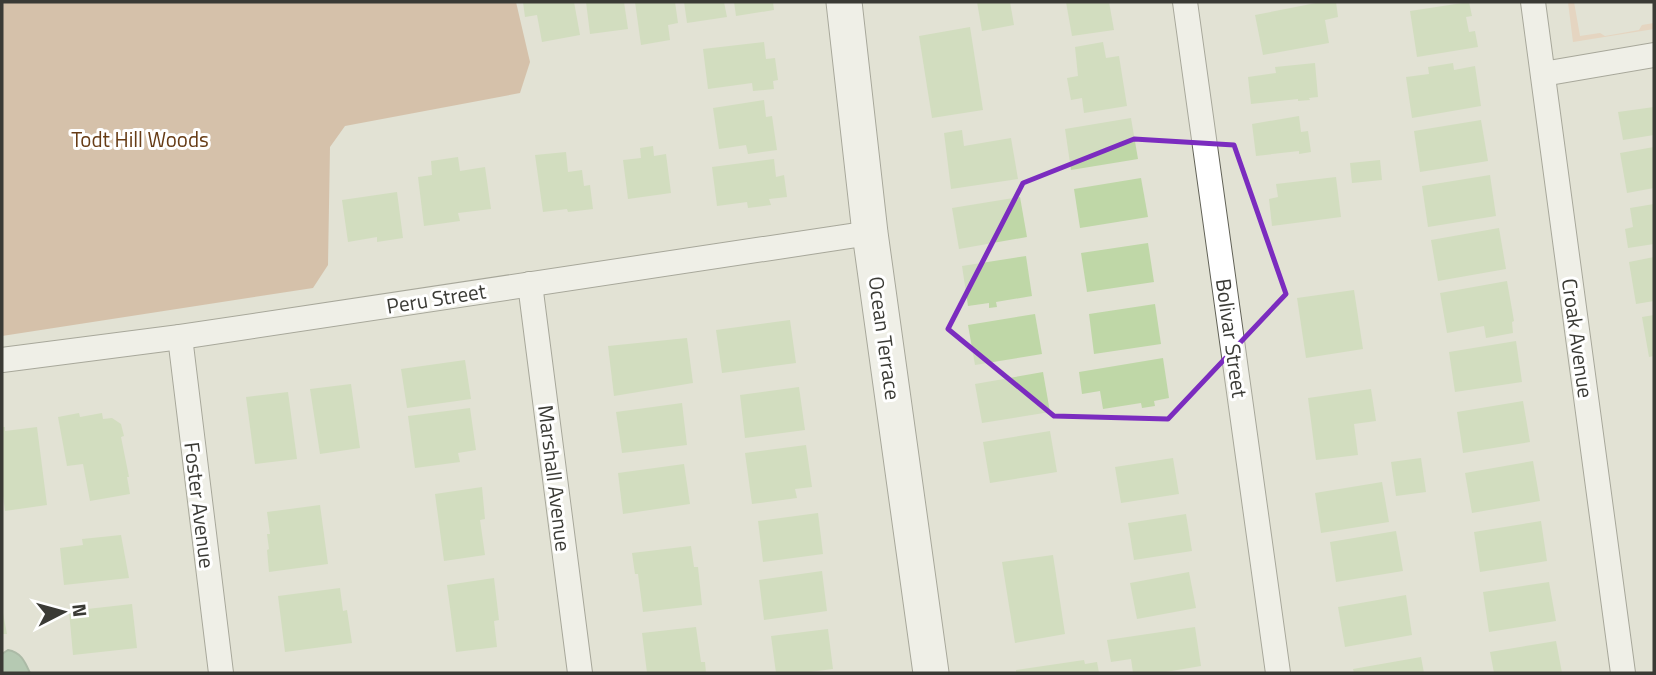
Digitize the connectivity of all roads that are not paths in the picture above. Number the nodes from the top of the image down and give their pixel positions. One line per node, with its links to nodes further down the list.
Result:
1 (844, 2): 6 (street, Ocean Terrace)
2 (1185, 2): 13 (street, Bolivar Street)
3 (1533, 2): 5 (street, Croak Avenue)
4 (1654, 55): 5 (street)
5 (1542, 74): 14 (street, Croak Avenue)
6 (870, 233): 7 (street, Peru Street); 12 (street, Ocean Terrace)
7 (530, 284): 8 (street, Peru Street); 11 (street, Marshall Avenue)
8 (180, 337): 9 (street, Peru Street); 10 (street, Foster Avenue)
9 (2, 360)
10 (221, 673)
11 (580, 673)
12 (931, 673)
13 (1278, 673)
14 (1623, 673)

